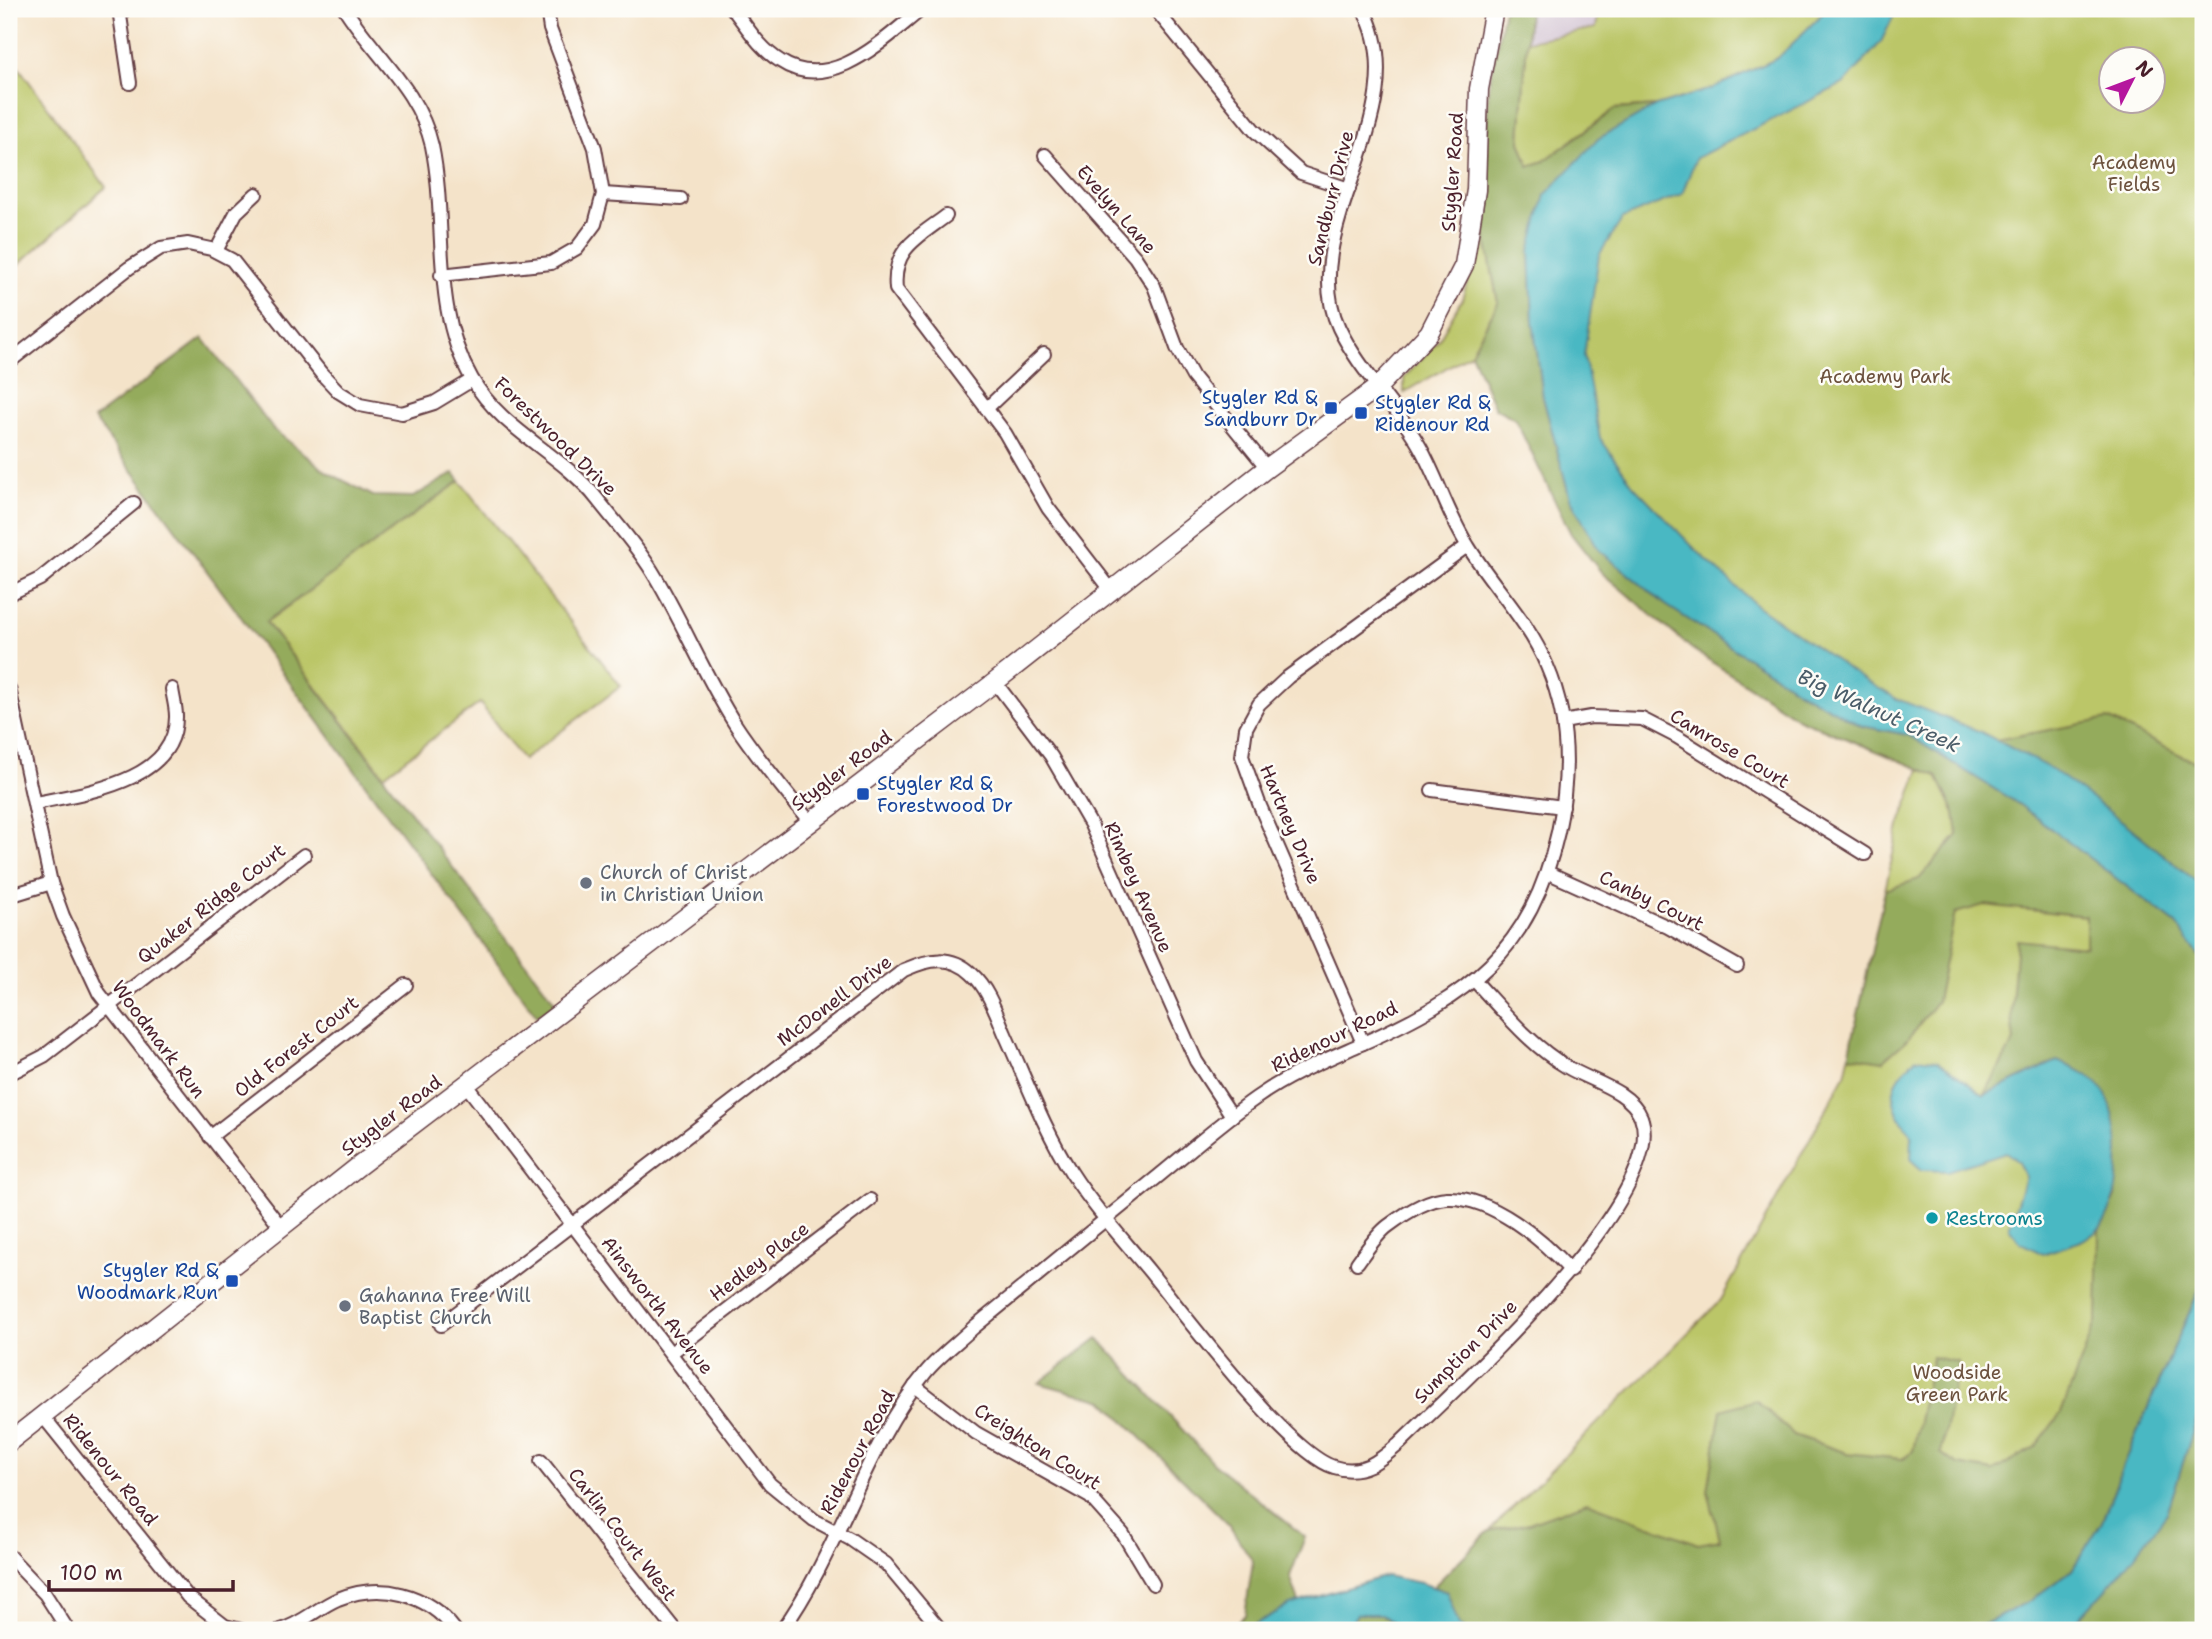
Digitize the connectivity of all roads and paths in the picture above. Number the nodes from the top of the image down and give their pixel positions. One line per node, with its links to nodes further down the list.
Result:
1 (119, 9): 9 (street)
2 (345, 9): 17 (street, Forestwood Drive)
3 (547, 9): 13 (street)
4 (733, 9): 5 (street)
5 (922, 9)
6 (1155, 9): 11 (street)
7 (1363, 9): 11 (street, Sandburr Drive)
8 (1494, 9): 21 (main road, Stygler Road)
9 (130, 83)
10 (1045, 155): 23 (street, Evelyn Lane)
11 (1349, 189): 21 (street, Sandburr Drive)
12 (256, 194): 16 (street)
13 (603, 194): 14 (street); 17 (street)
14 (681, 199)
15 (946, 216): 22 (street)
16 (216, 251): 19 (street); 20 (street)
17 (441, 275): 20 (street, Forestwood Drive)
18 (1044, 355): 22 (street)
19 (9, 362)
20 (472, 380): 35 (street, Forestwood Drive)
21 (1378, 387): 23 (main road, Stygler Road); 25 (street, Ridenour Road)
22 (986, 409): 26 (street)
23 (1267, 468): 26 (main road, Stygler Road)
24 (134, 503): 27 (street)
25 (1467, 546): 31 (street, Ridenour Road); 45 (street, Hartney Drive)
26 (1112, 591): 28 (main road, Stygler Road)
27 (9, 594)
28 (995, 682): 35 (main road, Stygler Road); 48 (street, Rimbey Avenue)
29 (9, 688): 33 (street, Woodmark Run)
30 (172, 689): 33 (street)
31 (1563, 722): 34 (street, Ridenour Road); 36 (street, Camrose Court)
32 (1432, 790): 34 (street)
33 (35, 803): 39 (street, Woodmark Run)
34 (1563, 807): 38 (street, Ridenour Road)
35 (809, 821): 47 (main road, Stygler Road)
36 (1864, 854)
37 (304, 855): 44 (street, Quaker Ridge Court)
38 (1549, 873): 41 (street, Canby Court); 42 (street, Ridenour Road)
39 (51, 883): 40 (street); 44 (street, Woodmark Run)
40 (9, 896)
41 (1737, 966)
42 (1475, 981): 45 (street, Ridenour Road); 55 (street, Sumption Drive)
43 (405, 985): 49 (street, Old Forest Court)
44 (109, 1007): 46 (street, Quaker Ridge Court); 49 (street, Woodmark Run)
45 (1363, 1043): 48 (street, Ridenour Road)
46 (9, 1074)
47 (466, 1085): 52 (street, Ainsworth Avenue); 53 (main road, Stygler Road)
48 (1232, 1116): 51 (street, Ridenour Road)
49 (210, 1137): 53 (street, Woodmark Run)
50 (870, 1200): 57 (street, Hedley Place)
51 (1107, 1219): 52 (street, McDonell Drive); 55 (street, Sumption Drive); 58 (street, Ridenour Road)
52 (572, 1225): 56 (street, McDonell Drive); 57 (street, Ainsworth Avenue)
53 (281, 1227): 59 (main road, Stygler Road)
54 (1357, 1263): 55 (street)
55 (1571, 1271)
56 (441, 1325)
57 (671, 1353): 62 (street, Ainsworth Avenue)
58 (915, 1386): 62 (street, Ridenour Road); 64 (street, Creighton Court)
59 (42, 1415): 60 (main road, Stygler Road); 66 (street, Ridenour Road)
60 (9, 1442)
61 (541, 1461): 69 (street, Carlin Court West)
62 (836, 1531): 70 (street, Ridenour Road); 71 (street, Ainsworth Avenue)
63 (9, 1556): 65 (street)
64 (1153, 1584)
65 (68, 1630)
66 (241, 1630)
67 (280, 1630): 68 (street)
68 (455, 1630)
69 (675, 1630)
70 (782, 1630)
71 (941, 1630)

